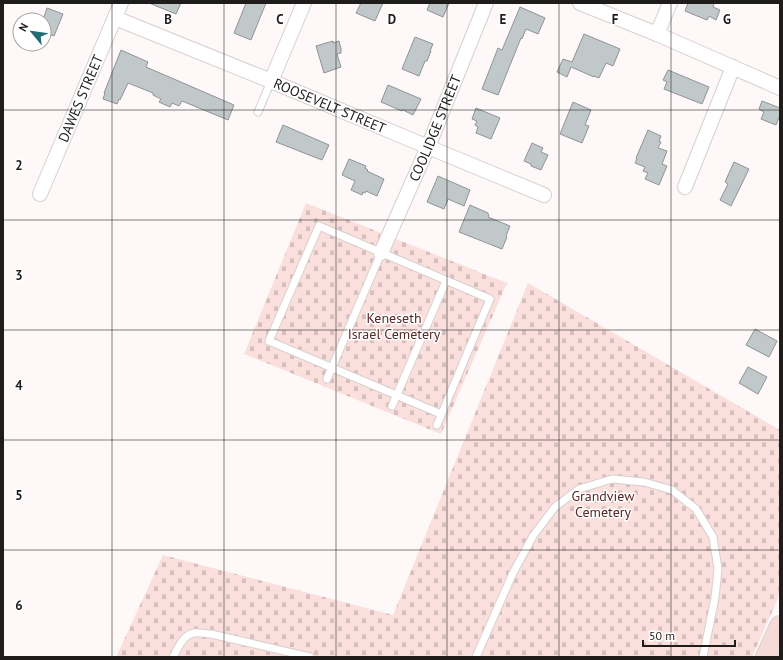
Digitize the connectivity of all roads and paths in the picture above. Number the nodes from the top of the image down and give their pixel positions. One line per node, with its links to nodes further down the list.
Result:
1 (121, 3): 6 (street, DAWES STREET)
2 (304, 3): 9 (street)
3 (486, 3): 12 (street, COOLIDGE STREET)
4 (580, 3): 7 (street)
5 (670, 3): 7 (street)
6 (115, 18): 9 (street, ROOSEVELT STREET); 14 (street, DAWES STREET)
7 (657, 34): 8 (street)
8 (733, 67): 10 (street); 13 (street)
9 (271, 81): 11 (lane); 12 (street, ROOSEVELT STREET)
10 (780, 88)
11 (258, 112)
12 (428, 147): 15 (street, ROOSEVELT STREET); 16 (street, COOLIDGE STREET)
13 (685, 186)
14 (40, 194)
15 (544, 195)
16 (381, 253): 17 (lane); 18 (lane); 18 (lane)
17 (446, 281): 20 (lane); 22 (lane)
18 (332, 368): 19 (lane); 20 (lane)
19 (327, 379)
20 (396, 395): 21 (lane); 22 (lane)
21 (392, 406)
22 (441, 414): 23 (lane)
23 (437, 425)
24 (780, 626): 29 (main road)
25 (173, 657): 26 (lane)
26 (310, 657)
27 (476, 657): 28 (lane)
28 (703, 657)
29 (766, 657)

